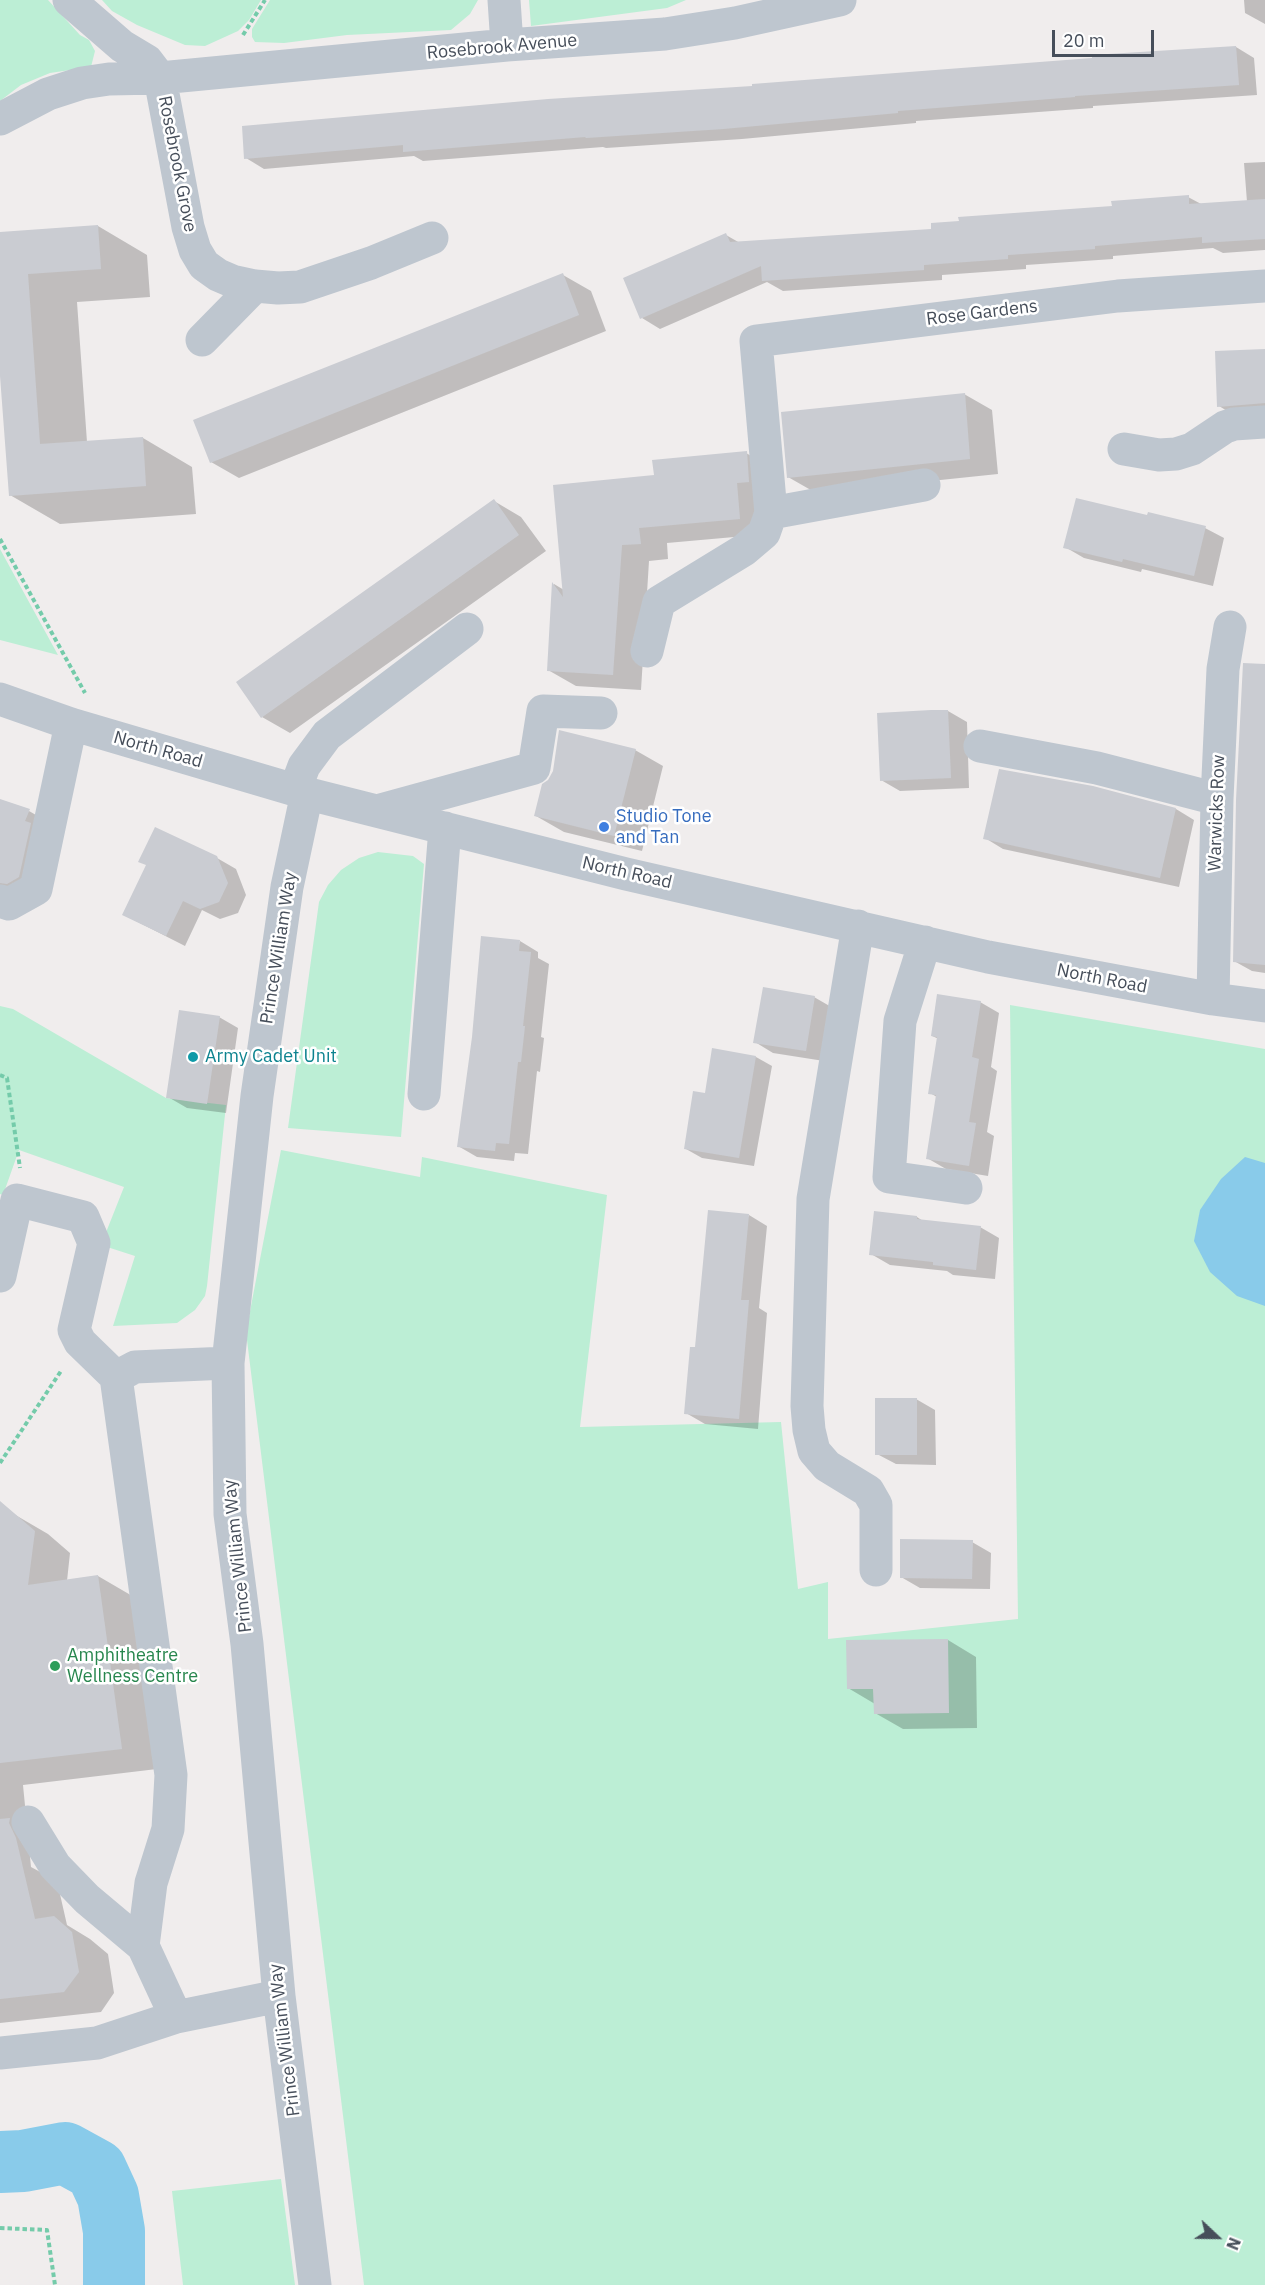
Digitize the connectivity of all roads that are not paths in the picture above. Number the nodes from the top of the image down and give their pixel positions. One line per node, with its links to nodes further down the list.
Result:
1 (69, 0): 5 (street)
2 (504, 0): 4 (street)
3 (840, 0): 4 (street, Rosebrook Avenue)
4 (507, 45): 5 (street, Rosebrook Avenue)
5 (160, 78): 6 (street, Rosebrook Avenue); 8 (street, Rosebrook Grove)
6 (0, 119)
7 (432, 238): 8 (street, Rosebrook Grove)
8 (255, 286): 10 (street)
9 (1265, 286): 14 (street, Rose Gardens)
10 (202, 340)
11 (1265, 422): 12 (street)
12 (1124, 449)
13 (924, 485): 14 (street)
14 (771, 513): 17 (street)
15 (1230, 627): 23 (street, Warwicks Row)
16 (467, 629): 22 (street, Prince William Way)
17 (647, 651)
18 (0, 699): 20 (street, North Road)
19 (601, 713): 24 (street)
20 (71, 724): 22 (street, North Road); 26 (street)
21 (980, 746): 23 (street)
22 (301, 791): 24 (street, North Road); 35 (street, Prince William Way)
23 (1216, 799): 29 (street, Warwicks Row)
24 (379, 811): 25 (street, North Road)
25 (445, 828): 27 (street, North Road); 31 (street)
26 (0, 901)
27 (858, 926): 28 (street, North Road); 37 (street)
28 (925, 942): 29 (street, North Road); 32 (street)
29 (1213, 999): 30 (street, North Road)
30 (1265, 1006)
31 (424, 1094)
32 (966, 1188)
33 (13, 1208): 34 (street); 36 (street)
34 (0, 1276)
35 (228, 1363): 36 (street); 40 (street, Prince William Way)
36 (116, 1377): 39 (street)
37 (876, 1570)
38 (28, 1822): 39 (street)
39 (143, 1946): 41 (street)
40 (279, 1996): 41 (street); 43 (street, Prince William Way)
41 (176, 2017): 42 (street)
42 (0, 2053)
43 (315, 2285)

